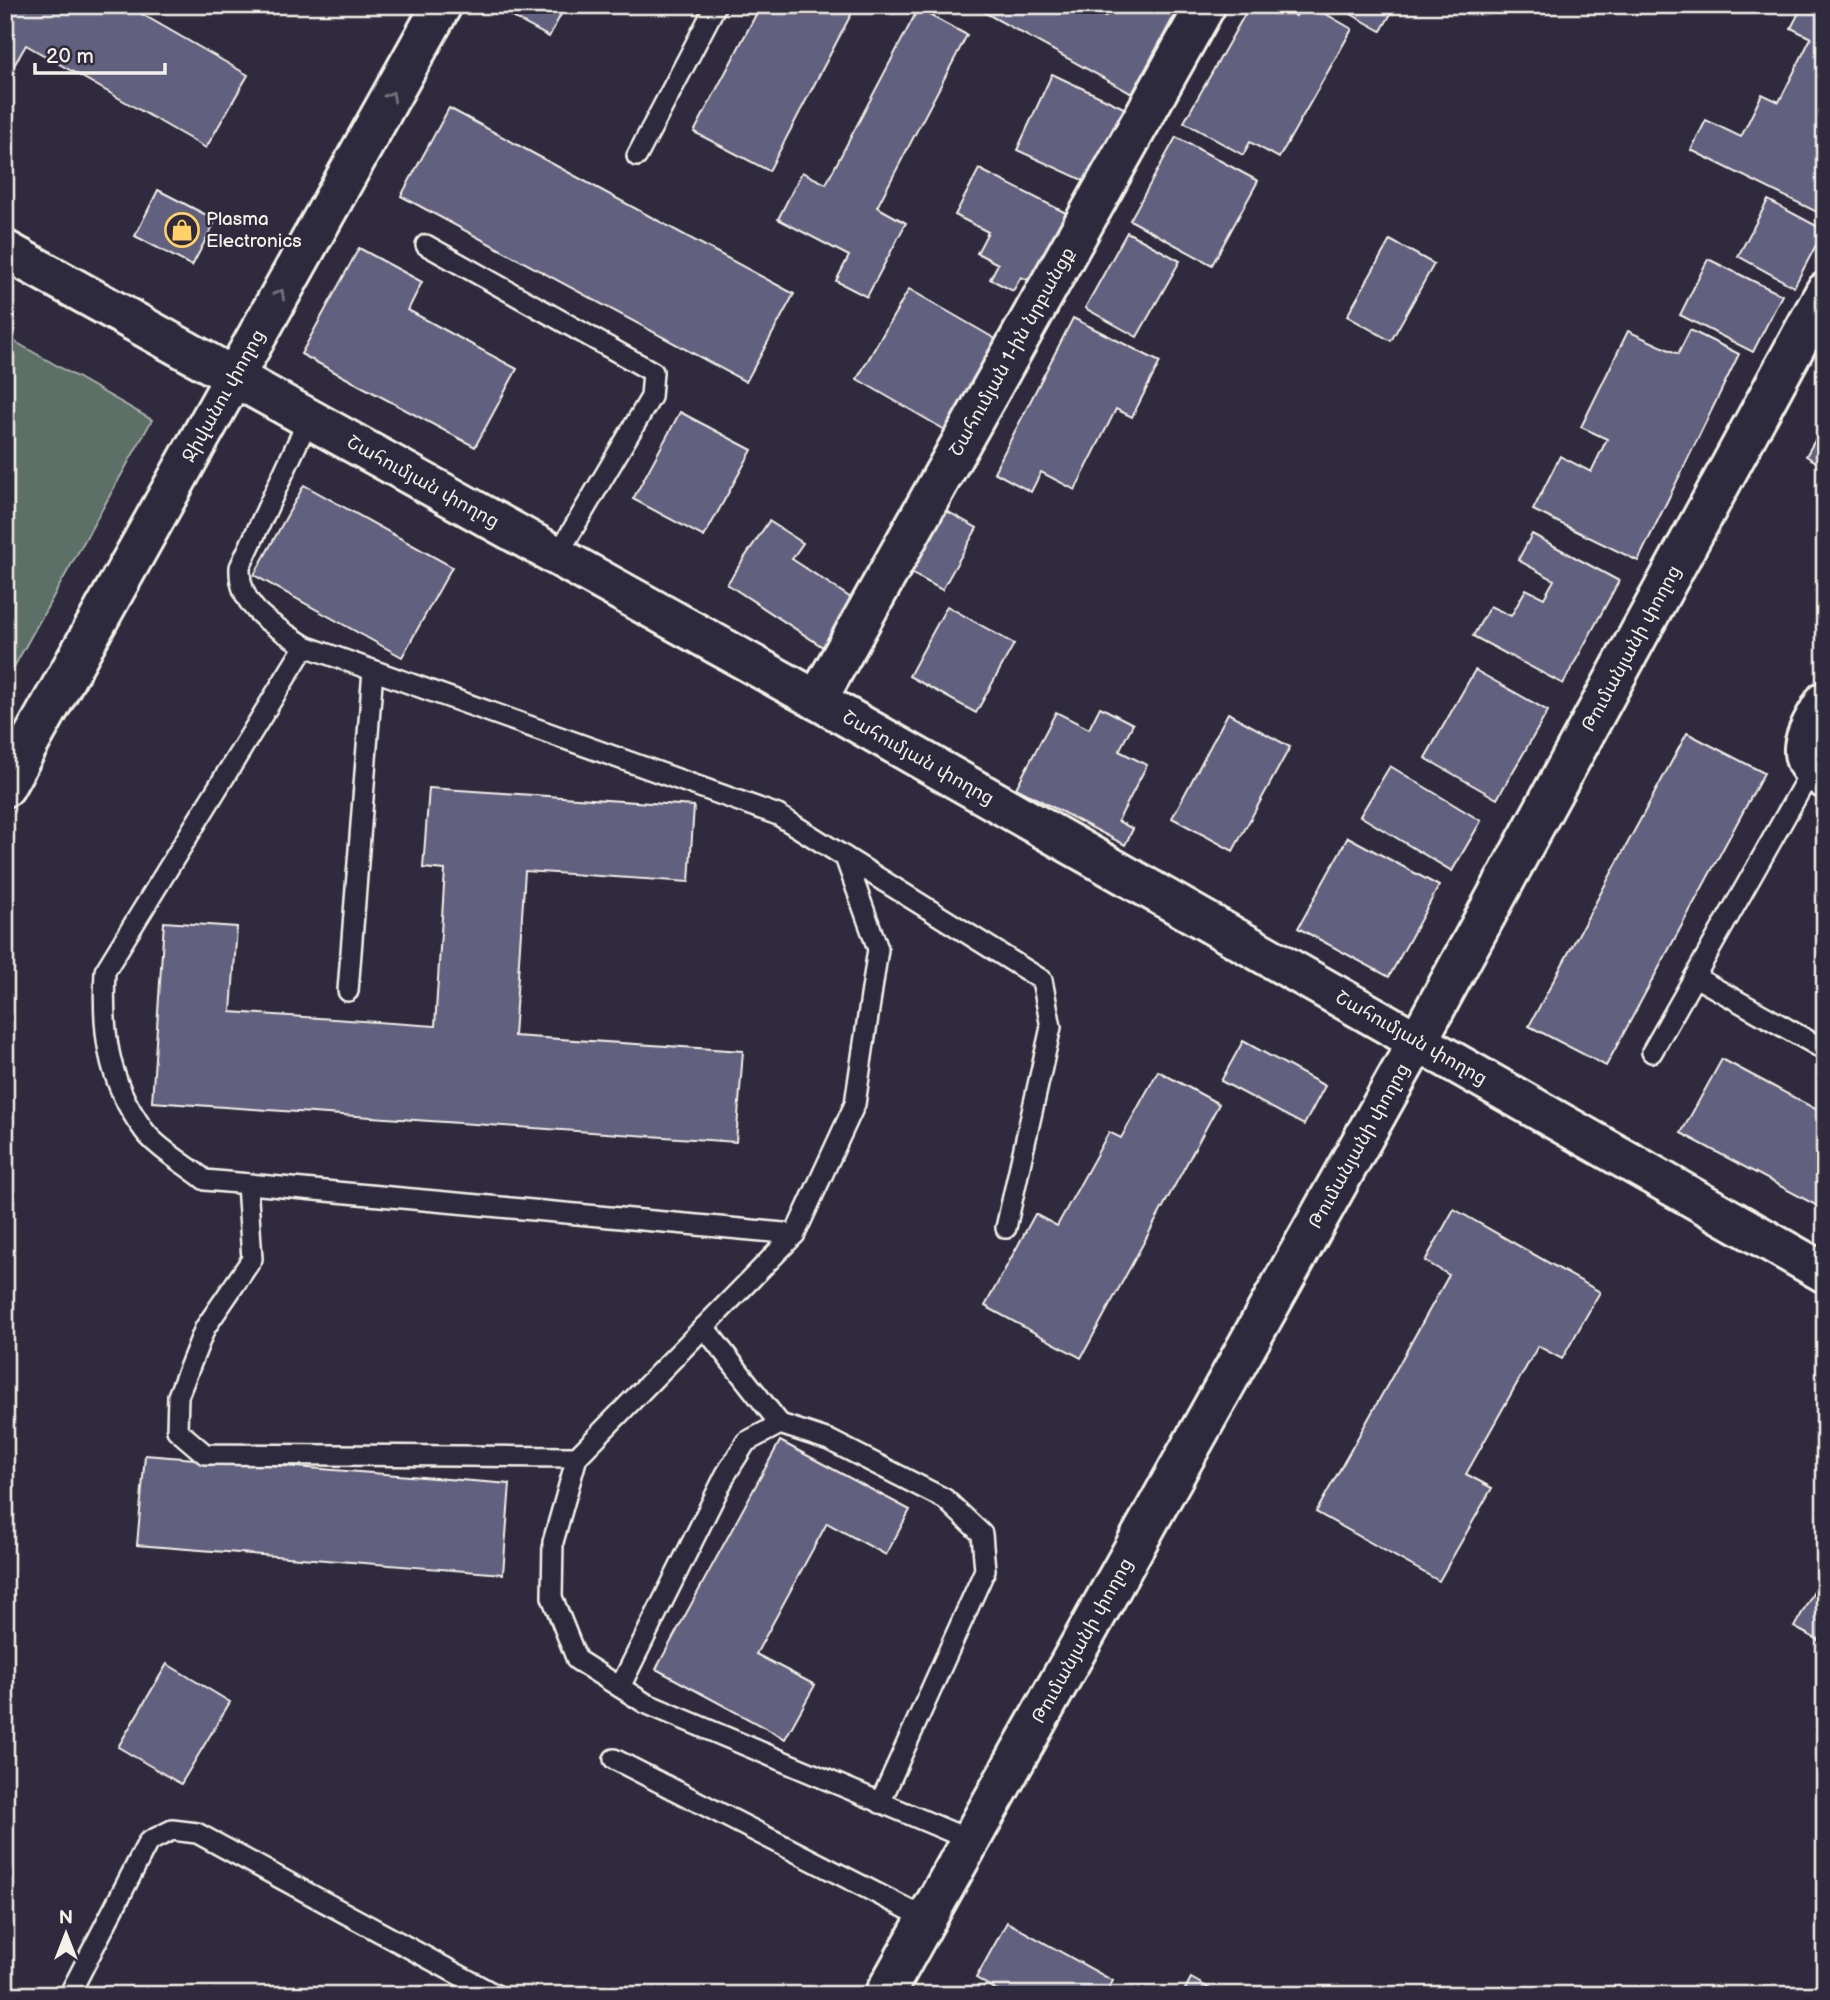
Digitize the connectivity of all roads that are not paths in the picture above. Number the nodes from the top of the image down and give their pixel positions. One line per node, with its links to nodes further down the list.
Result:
1 (442, 5): 8 (street, Ջիվանու փողոց, one-way to 1)
2 (716, 5): 4 (lane)
3 (1206, 5): 13 (street, Շահումյան 1-ին նրբանցք)
4 (637, 156)
5 (426, 245): 10 (lane)
6 (5, 250): 8 (street, Շահումյան փողոց)
7 (1825, 292): 20 (street, Թումանյանի փողոց)
8 (235, 375): 9 (street, Շահումյան փողոց); 16 (street, Ջիվանու փողոց)
9 (309, 418): 10 (street, Շահումյան փողոց); 11 (lane)
10 (557, 556): 13 (street, Շահումյան փողոց)
11 (305, 646): 12 (lane); 23 (lane)
12 (373, 670): 17 (lane); 19 (lane)
13 (817, 700): 20 (street, Շահումյան փողոց)
14 (1825, 701): 15 (street)
15 (1818, 775): 18 (lane)
16 (5, 787)
17 (845, 858): 24 (lane); 25 (lane)
18 (1695, 977): 21 (lane); 22 (lane)
19 (348, 991)
20 (1417, 1042): 26 (street, Շահումյան փողոց); 33 (street, Թումանյանի փողոց)
21 (1825, 1049)
22 (1652, 1052)
23 (247, 1184): 25 (lane); 29 (lane)
24 (1006, 1228)
25 (795, 1234): 27 (lane)
26 (1825, 1273)
27 (704, 1327): 28 (lane); 29 (lane)
28 (780, 1424): 30 (lane); 32 (lane)
29 (577, 1457): 30 (lane)
30 (620, 1688): 32 (lane)
31 (614, 1759): 34 (lane)
32 (880, 1803): 33 (lane)
33 (970, 1840): 34 (street, Թումանյանի փողոց)
34 (927, 1919): 37 (street, Թումանյանի փողոց)
35 (69, 1995): 36 (lane)
36 (496, 1995)
37 (884, 1995)

